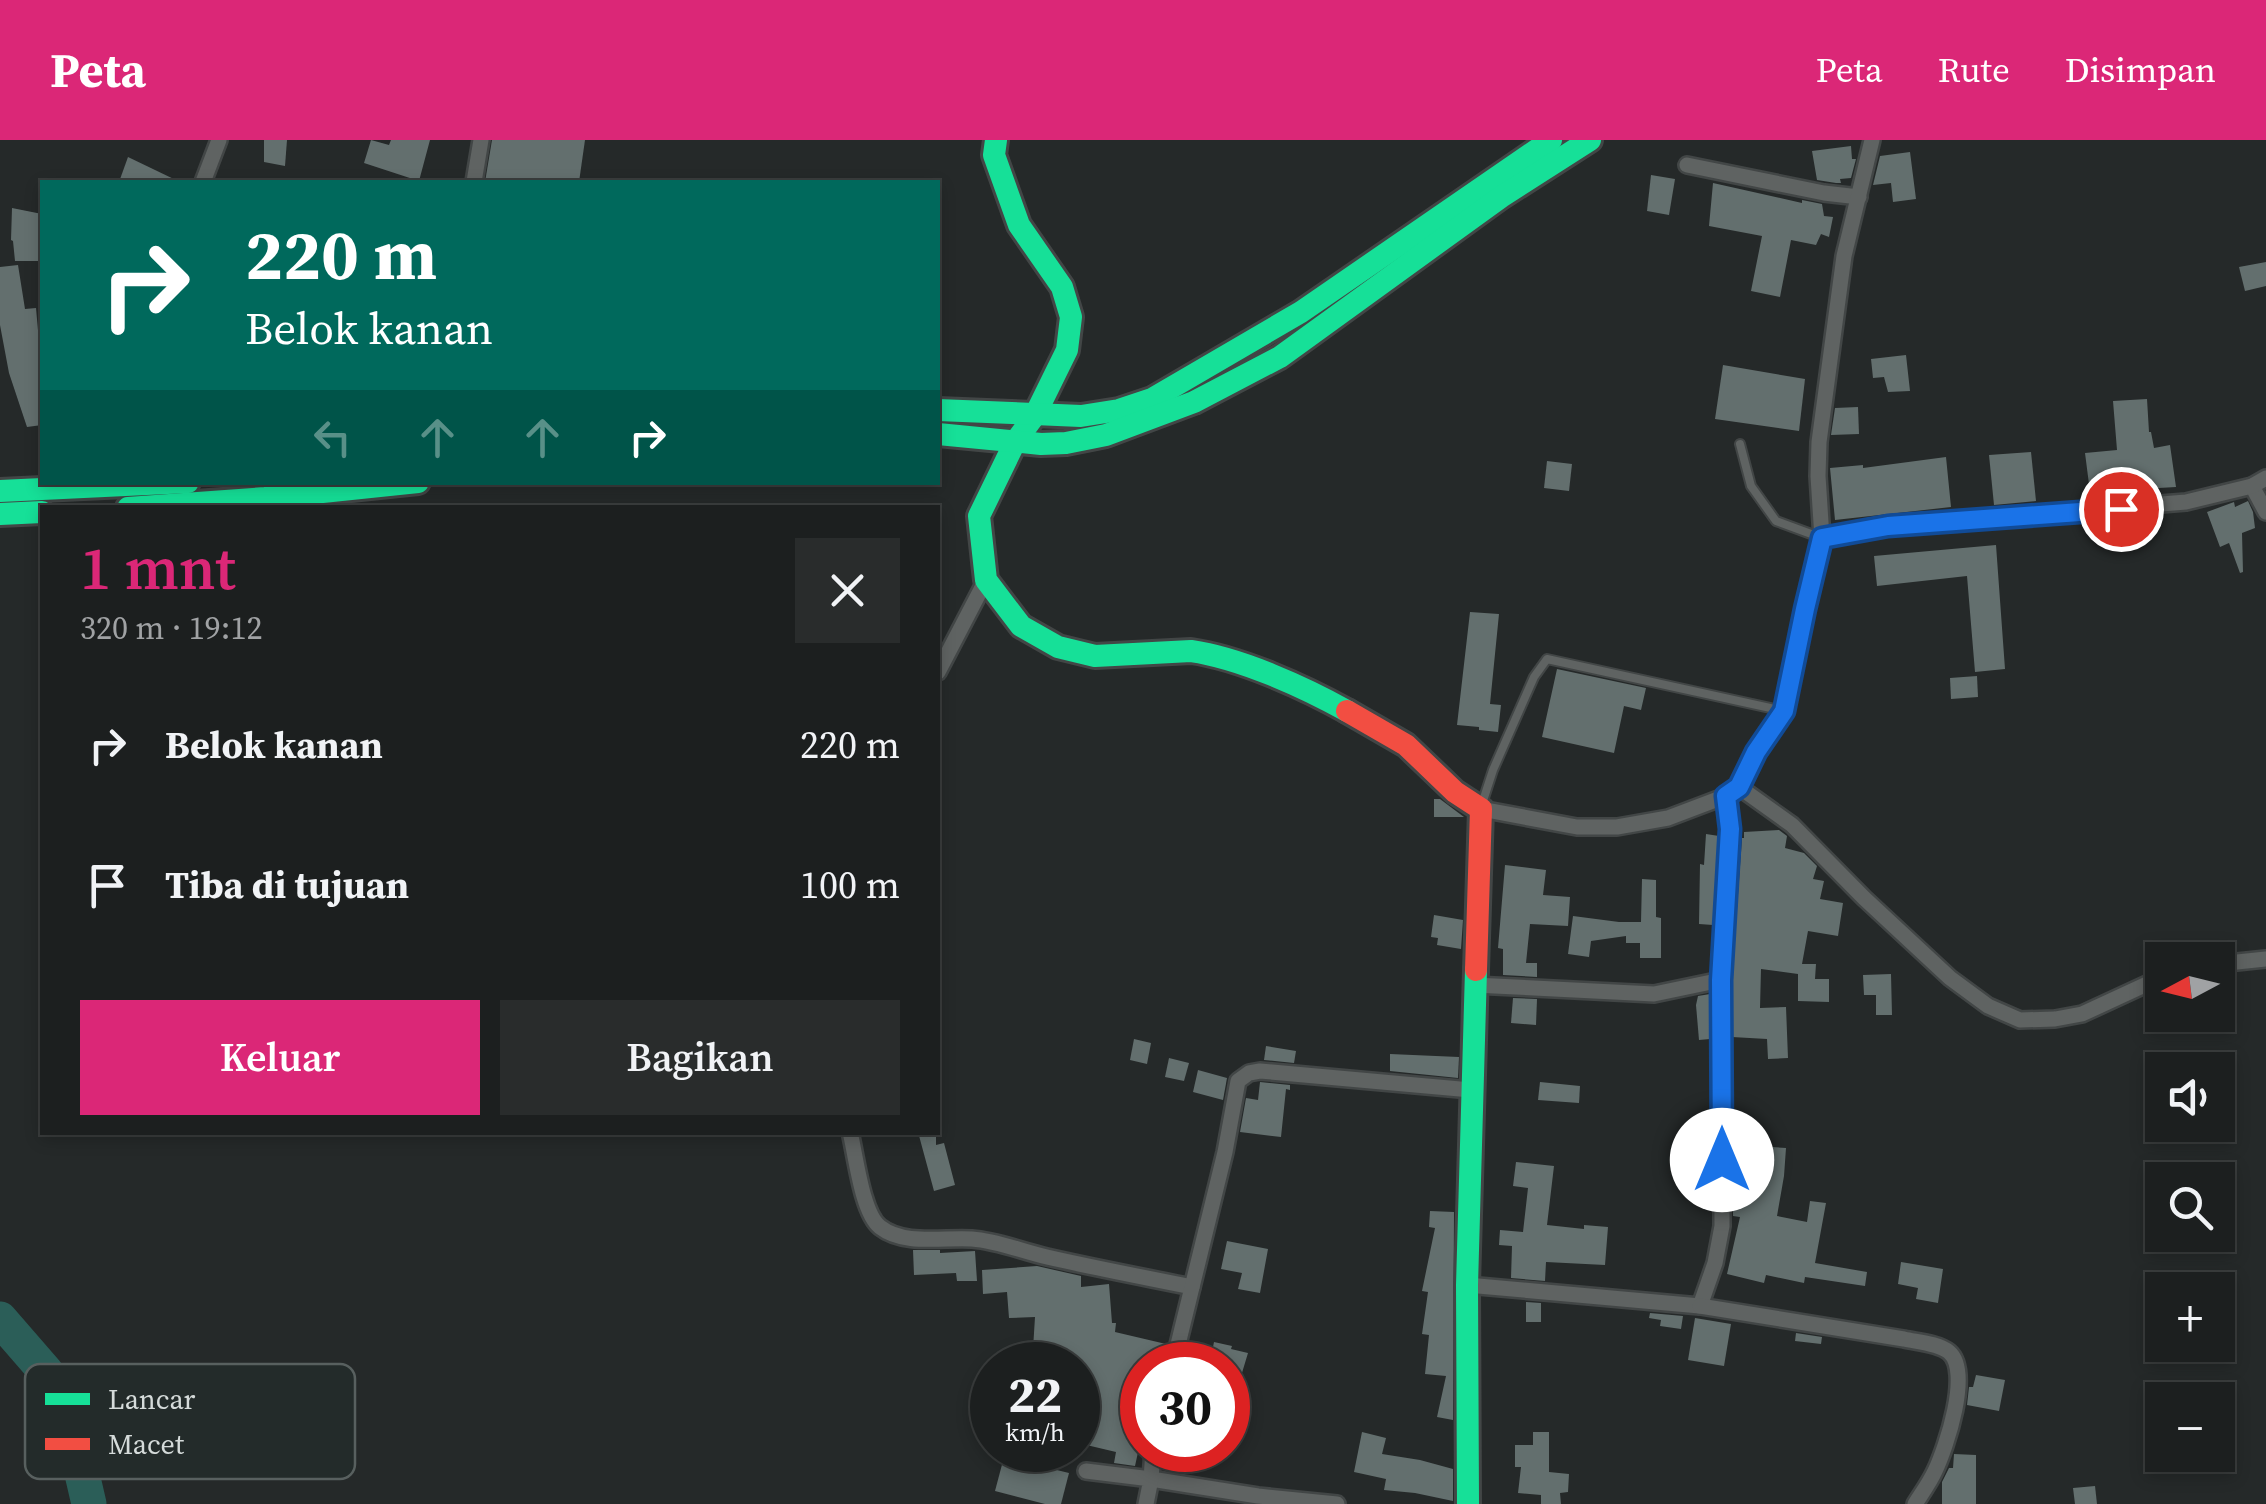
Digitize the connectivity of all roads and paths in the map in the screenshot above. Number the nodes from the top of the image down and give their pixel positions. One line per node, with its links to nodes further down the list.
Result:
1 (219, 140): 8 (street)
2 (481, 140): 9 (street)
3 (996, 140): 12 (main road)
4 (1552, 140): 12 (main road)
5 (1590, 140): 14 (main road)
6 (1872, 140): 10 (street)
7 (1687, 166): 10 (street)
8 (205, 180)
9 (474, 180)
10 (1858, 197): 24 (street)
11 (940, 410): 12 (main road)
12 (1034, 415): 14 (main road)
13 (940, 434): 14 (main road)
14 (1015, 442): 25 (main road)
15 (1740, 444): 24 (lane)
16 (2259, 482): 22 (street); 24 (street)
17 (125, 485): 19 (main road)
18 (389, 485): 20 (main road)
19 (0, 491)
20 (169, 505)
21 (40, 512): 23 (main road)
22 (2266, 512)
23 (0, 514)
24 (1822, 538): 27 (street)
25 (986, 580): 26 (street); 29 (main road)
26 (940, 668)
27 (1784, 711): 28 (street); 29 (lane)
28 (1733, 791): 29 (street); 32 (street); 34 (street)
29 (1480, 809): 33 (main road)
30 (2266, 958): 31 (street)
31 (2235, 962)
32 (1721, 980): 33 (street); 39 (street)
33 (1474, 985): 35 (main road)
34 (2145, 986)
35 (1471, 1090): 37 (main road); 38 (street)
36 (851, 1135): 38 (street)
37 (1467, 1285): 39 (street); 46 (main road)
38 (1192, 1287): 40 (street)
39 (1700, 1306): 47 (street)
40 (1179, 1342)
41 (1094, 1472): 43 (street)
42 (1151, 1472): 43 (street)
43 (1151, 1479): 44 (street); 45 (street)
44 (1146, 1504)
45 (1338, 1504)
46 (1468, 1504)
47 (1915, 1504)

